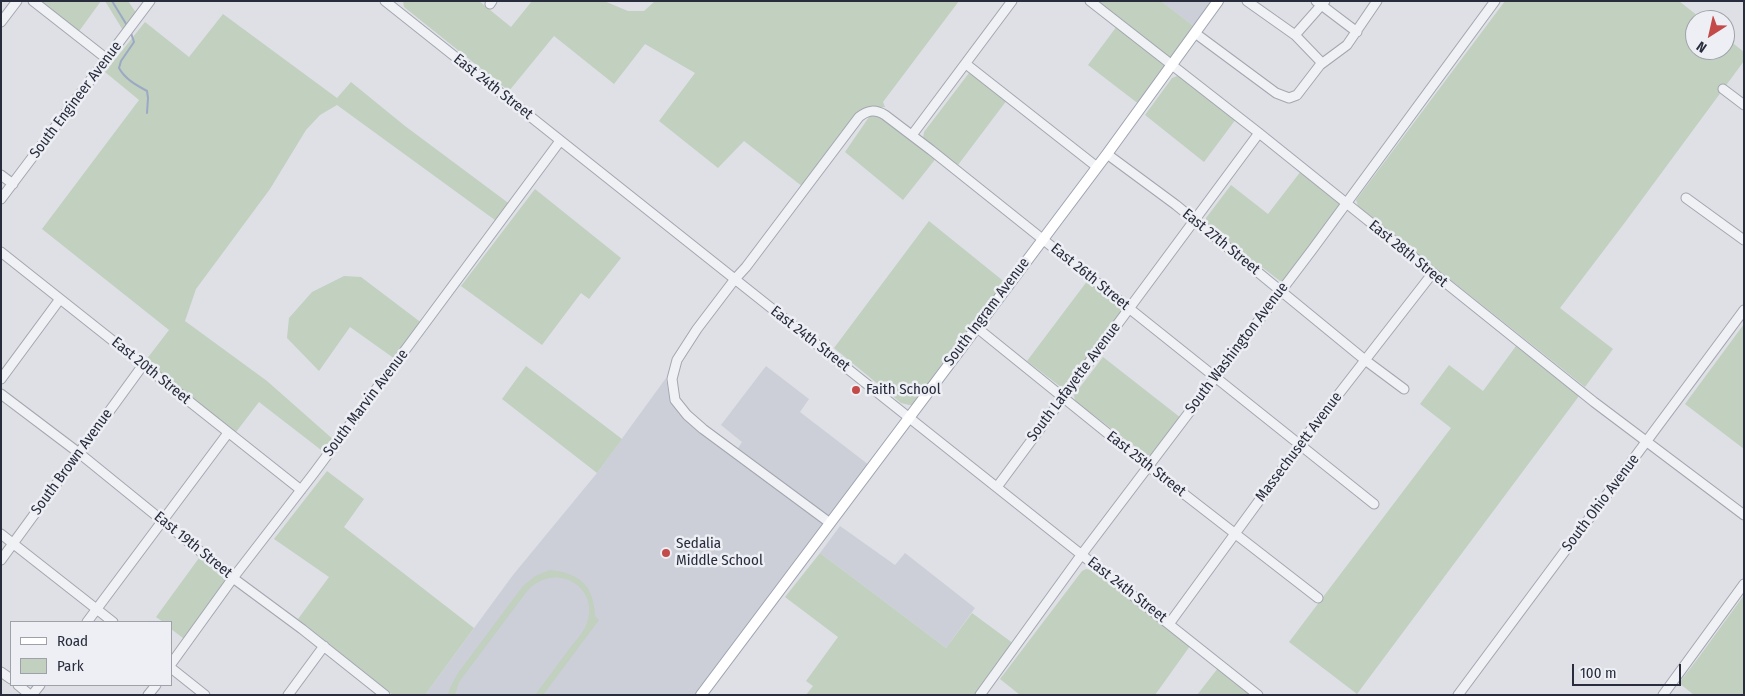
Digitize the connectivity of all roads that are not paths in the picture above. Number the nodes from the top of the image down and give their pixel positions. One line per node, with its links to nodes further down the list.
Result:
1 (17, 1): 12 (street)
2 (33, 1): 16 (street)
3 (150, 1): 16 (street, South Engineer Avenue)
4 (1012, 1): 18 (street)
5 (1090, 1): 19 (street, East 28th Street)
6 (1218, 1): 14 (main road, South Ingram Avenue)
7 (1247, 1): 15 (street)
8 (1377, 1): 13 (street)
9 (1495, 1): 31 (street, South Washington Avenue)
10 (388, 2): 24 (street, East 24th Street)
11 (1321, 3): 13 (street); 15 (street)
12 (1, 22)
13 (1357, 32): 17 (street)
14 (1195, 33): 17 (street); 19 (main road, South Ingram Avenue)
15 (1295, 35): 17 (street)
16 (107, 59): 28 (street, South Engineer Avenue)
17 (1322, 63)
18 (966, 64): 23 (street); 26 (street)
19 (1171, 65): 22 (street, East 28th Street); 25 (main road, South Ingram Avenue)
20 (1723, 89): 21 (street)
21 (1744, 104)
22 (1259, 133): 31 (street, East 28th Street); 32 (street, South Lafayette Avenue)
23 (912, 135): 33 (street, East 26th Street); 37 (street, East 26th Street)
24 (560, 141): 37 (street, East 24th Street); 57 (street, South Marvin Avenue)
25 (1107, 154): 26 (main road, South Ingram Avenue); 32 (street, East 27th Street)
26 (1097, 167): 33 (main road, South Ingram Avenue)
27 (1, 175): 28 (street)
28 (13, 184): 30 (street, South Engineer Avenue)
29 (1686, 198): 34 (street)
30 (1, 199)
31 (1346, 203): 36 (street, East 28th Street); 38 (street, South Washington Avenue)
32 (1194, 220): 38 (street, East 27th Street); 40 (street, South Lafayette Avenue)
33 (1042, 239): 40 (street, East 26th Street); 42 (main road, South Ingram Avenue)
34 (1744, 240)
35 (1, 252): 39 (street, East 20th Street)
36 (1432, 274): 43 (street, Massechusett Avenue); 52 (street, East 28th Street)
37 (735, 279): 50 (street, East 24th Street); 61 (street, East 26th Street)
38 (1280, 291): 43 (street, East 27th Street); 45 (street, South Washington Avenue)
39 (60, 299): 44 (street, East 20th Street); 46 (street)
40 (1129, 308): 45 (street, East 26th Street); 49 (street, South Lafayette Avenue)
41 (1744, 310): 52 (street, South Ohio Avenue)
42 (976, 327): 49 (street, East 25th Street); 50 (main road, South Ingram Avenue)
43 (1365, 360): 47 (street, East 27th Street); 53 (street, Massechusett Avenue)
44 (143, 365): 51 (street, East 20th Street); 54 (street, South Brown Avenue)
45 (1215, 377): 53 (street, East 26th Street); 55 (street, South Washington Avenue)
46 (1, 379)
47 (1404, 389)
48 (1, 394): 54 (street, East 19th Street)
49 (1063, 398): 55 (street, East 25th Street); 56 (street, South Lafayette Avenue)
50 (908, 417): 56 (street, East 24th Street); 61 (main road, South Ingram Avenue)
51 (228, 432): 57 (street, East 20th Street); 60 (street)
52 (1646, 442): 59 (street, East 28th Street); 85 (street, South Ohio Avenue)
53 (1300, 445): 58 (street, East 26th Street); 63 (street, Massechusett Avenue)
54 (79, 453): 60 (street, East 19th Street); 64 (street, South Brown Avenue)
55 (1148, 466): 63 (street, East 25th Street); 65 (street, South Washington Avenue)
56 (997, 487): 65 (street, East 24th Street)
57 (301, 490): 67 (street, South Marvin Avenue)
58 (1374, 504)
59 (1744, 515)
60 (162, 520): 67 (street, East 19th Street); 70 (street)
61 (830, 523): 82 (main road, South Ingram Avenue)
62 (1, 534): 64 (street)
63 (1234, 534): 69 (street, East 25th Street); 73 (street, Massechusett Avenue)
64 (13, 543): 66 (street, South Brown Avenue); 70 (street)
65 (1082, 554): 73 (street, East 24th Street); 83 (street, South Washington Avenue)
66 (1, 560)
67 (233, 578): 74 (street, East 19th Street); 75 (street, South Marvin Avenue)
68 (1744, 584): 86 (street)
69 (1318, 598)
70 (97, 609): 71 (street); 72 (street)
71 (88, 621)
72 (113, 621)
73 (1169, 624): 84 (street, East 24th Street)
74 (324, 646): 80 (street); 81 (street, East 19th Street)
75 (172, 665)
76 (172, 667): 79 (street)
77 (19, 686): 78 (street)
78 (31, 695)
79 (205, 695)
80 (288, 695)
81 (385, 695)
82 (701, 695)
83 (980, 695)
84 (1258, 695)
85 (1458, 695)
86 (1663, 695)

